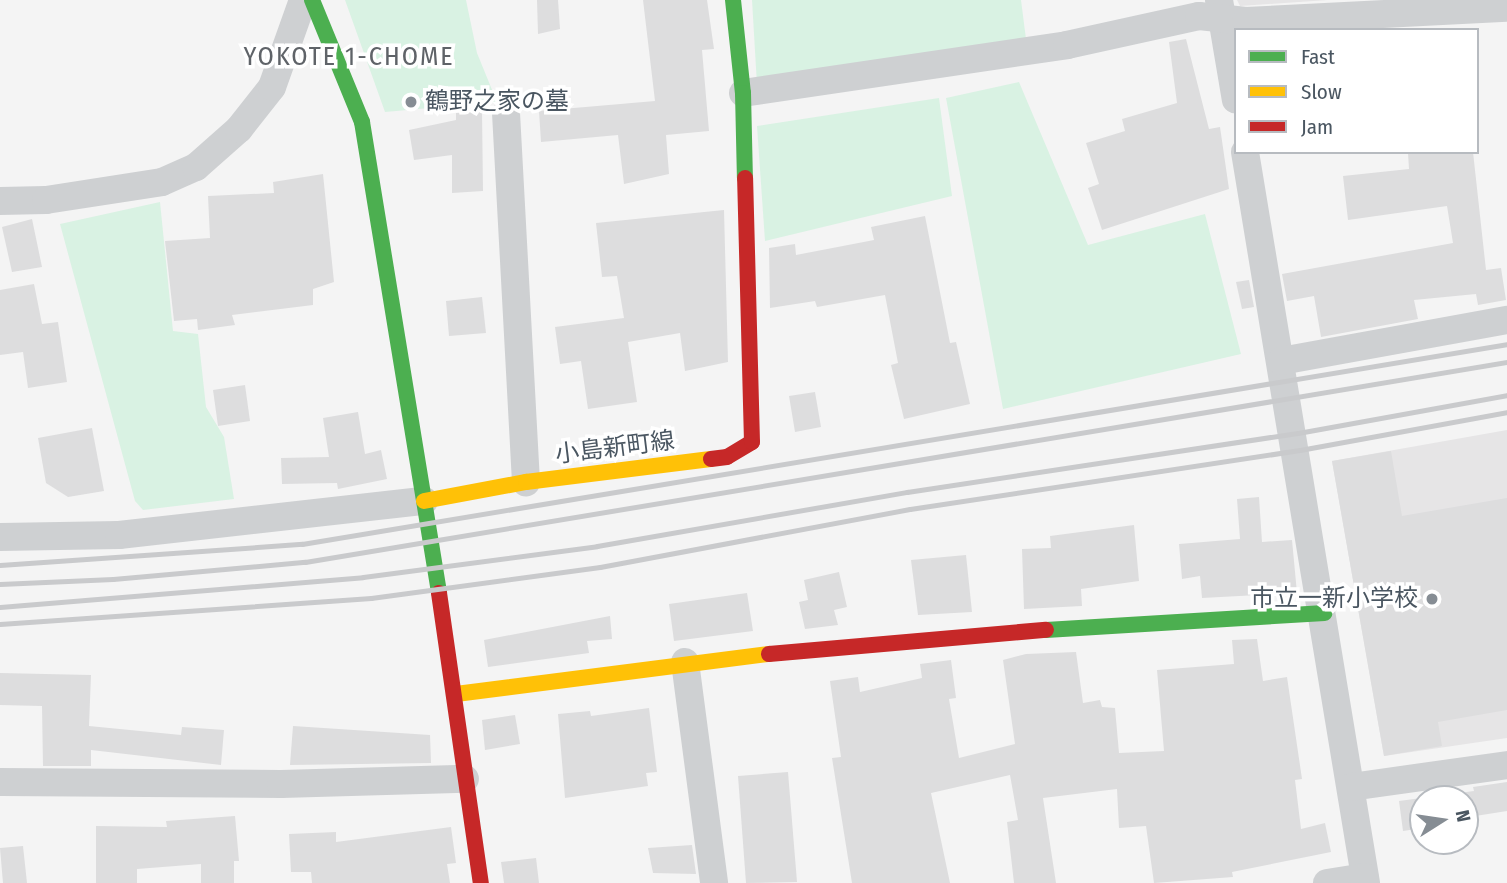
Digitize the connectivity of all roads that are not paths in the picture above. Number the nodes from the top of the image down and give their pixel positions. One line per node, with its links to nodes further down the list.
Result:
1 (303, 0): 10 (street)
2 (312, 0): 14 (street)
3 (733, 0): 7 (street, 小島新町線)
4 (1507, 8): 5 (street)
5 (1220, 9): 6 (street); 7 (street)
6 (1234, 89)
7 (743, 93): 13 (street, 小島新町線)
8 (506, 113): 13 (street)
9 (1245, 154): 12 (street)
10 (0, 201)
11 (1507, 320): 12 (street)
12 (1281, 361): 16 (street)
13 (526, 482): 14 (street, 小島新町線)
14 (424, 501): 15 (street); 18 (street)
15 (0, 537)
16 (1324, 613): 17 (street); 22 (street)
17 (685, 662): 18 (street); 25 (street)
18 (456, 694): 20 (street)
19 (1507, 765): 22 (street)
20 (465, 779): 21 (street); 24 (street)
21 (0, 782)
22 (1351, 787): 23 (street)
23 (1365, 880): 26 (street)
24 (481, 883)
25 (714, 883)
26 (1327, 883)

